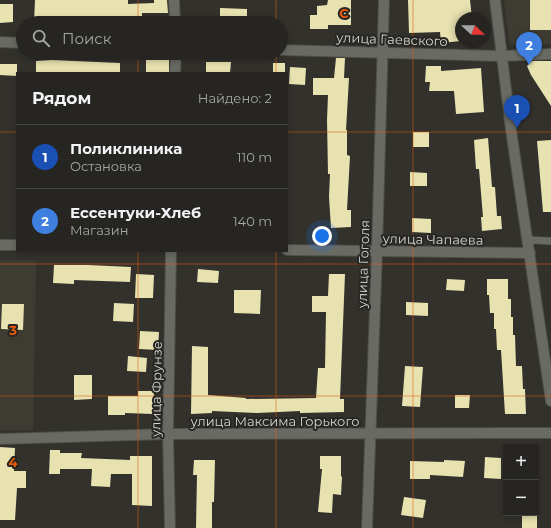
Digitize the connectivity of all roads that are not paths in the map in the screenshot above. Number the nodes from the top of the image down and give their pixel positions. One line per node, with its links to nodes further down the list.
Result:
1 (174, 0): 4 (street)
2 (384, 0): 8 (street, улица Гоголя)
3 (495, 0): 10 (street)
4 (175, 16)
5 (0, 42): 6 (street)
6 (16, 43)
7 (288, 50): 8 (street, улица Гаевского)
8 (381, 52): 10 (street, улица Гаевского); 18 (street, улица Гоголя)
9 (551, 54): 10 (street, улица Гаевского)
10 (501, 56): 13 (street)
11 (176, 60): 12 (street)
12 (176, 72)
13 (528, 240): 14 (lane); 20 (street)
14 (551, 240)
15 (0, 245): 16 (street)
16 (16, 245)
17 (288, 250): 18 (street, улица Чапаева)
18 (377, 251): 20 (street, улица Чапаева); 24 (street, улица Гоголя)
19 (171, 252): 23 (street, улица Фрунзе)
20 (530, 253): 21 (street)
21 (551, 401)
22 (551, 433): 24 (street, улица Максима Горького)
23 (168, 434): 24 (street, улица Максима Горького); 25 (street, улица Максима Горького); 26 (street, улица Фрунзе)
24 (370, 434): 27 (street, улица Гоголя)
25 (0, 439)
26 (170, 528)
27 (366, 528)

